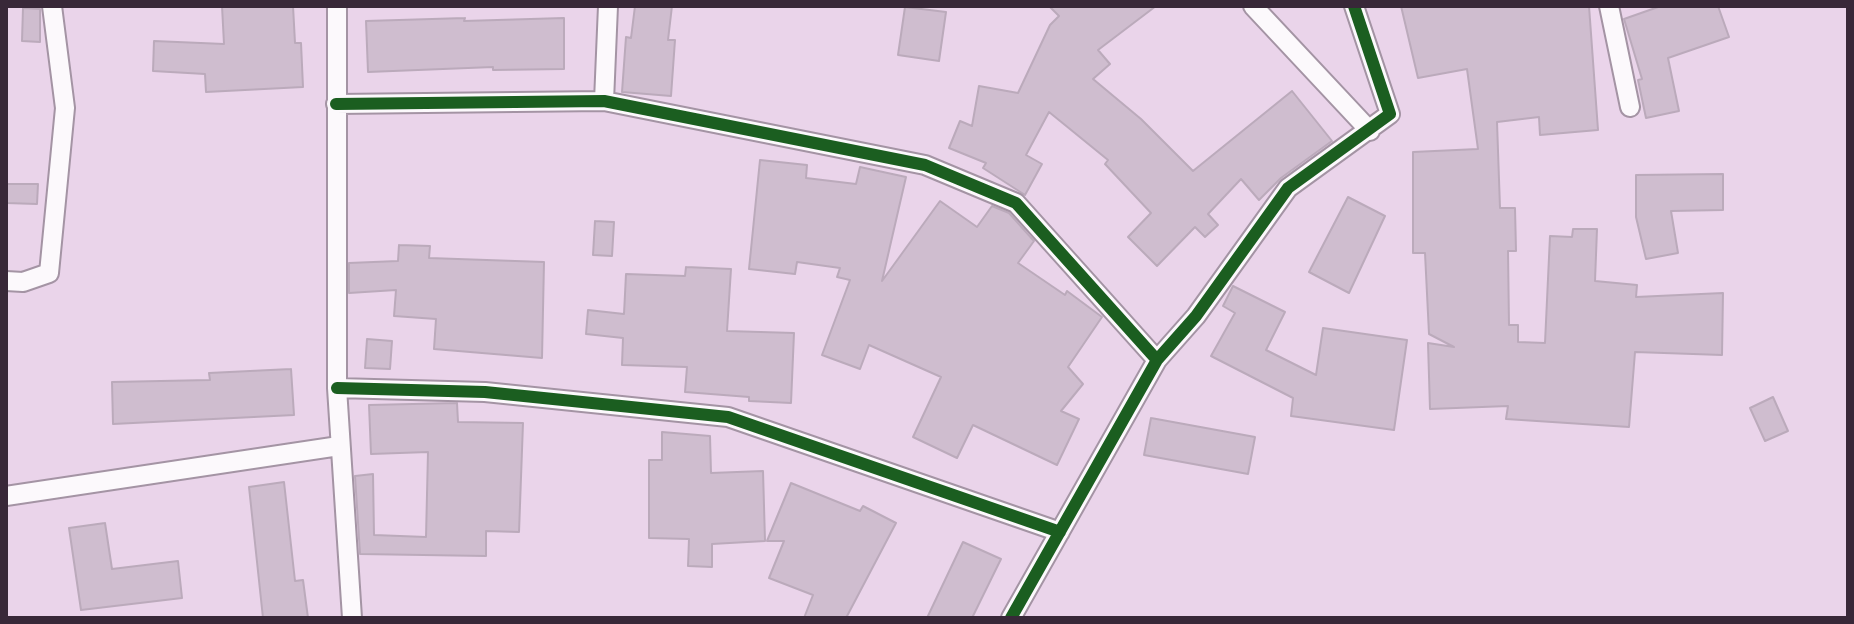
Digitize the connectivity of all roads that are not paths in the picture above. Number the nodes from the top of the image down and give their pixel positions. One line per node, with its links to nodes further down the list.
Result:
1 (52, 6): 11 (street)
2 (337, 6): 8 (street)
3 (608, 6): 7 (street)
4 (1253, 6): 10 (street)
5 (1354, 6): 10 (street)
6 (1609, 6): 9 (street)
7 (604, 101): 8 (street); 12 (street)
8 (336, 104): 13 (street)
9 (1630, 107)
10 (1370, 131): 12 (street)
11 (6, 281)
12 (1157, 360): 16 (street)
13 (337, 388): 14 (street); 16 (street)
14 (339, 446): 15 (street); 17 (street)
15 (6, 496)
16 (1060, 532): 18 (street)
17 (352, 618)
18 (1011, 618)

